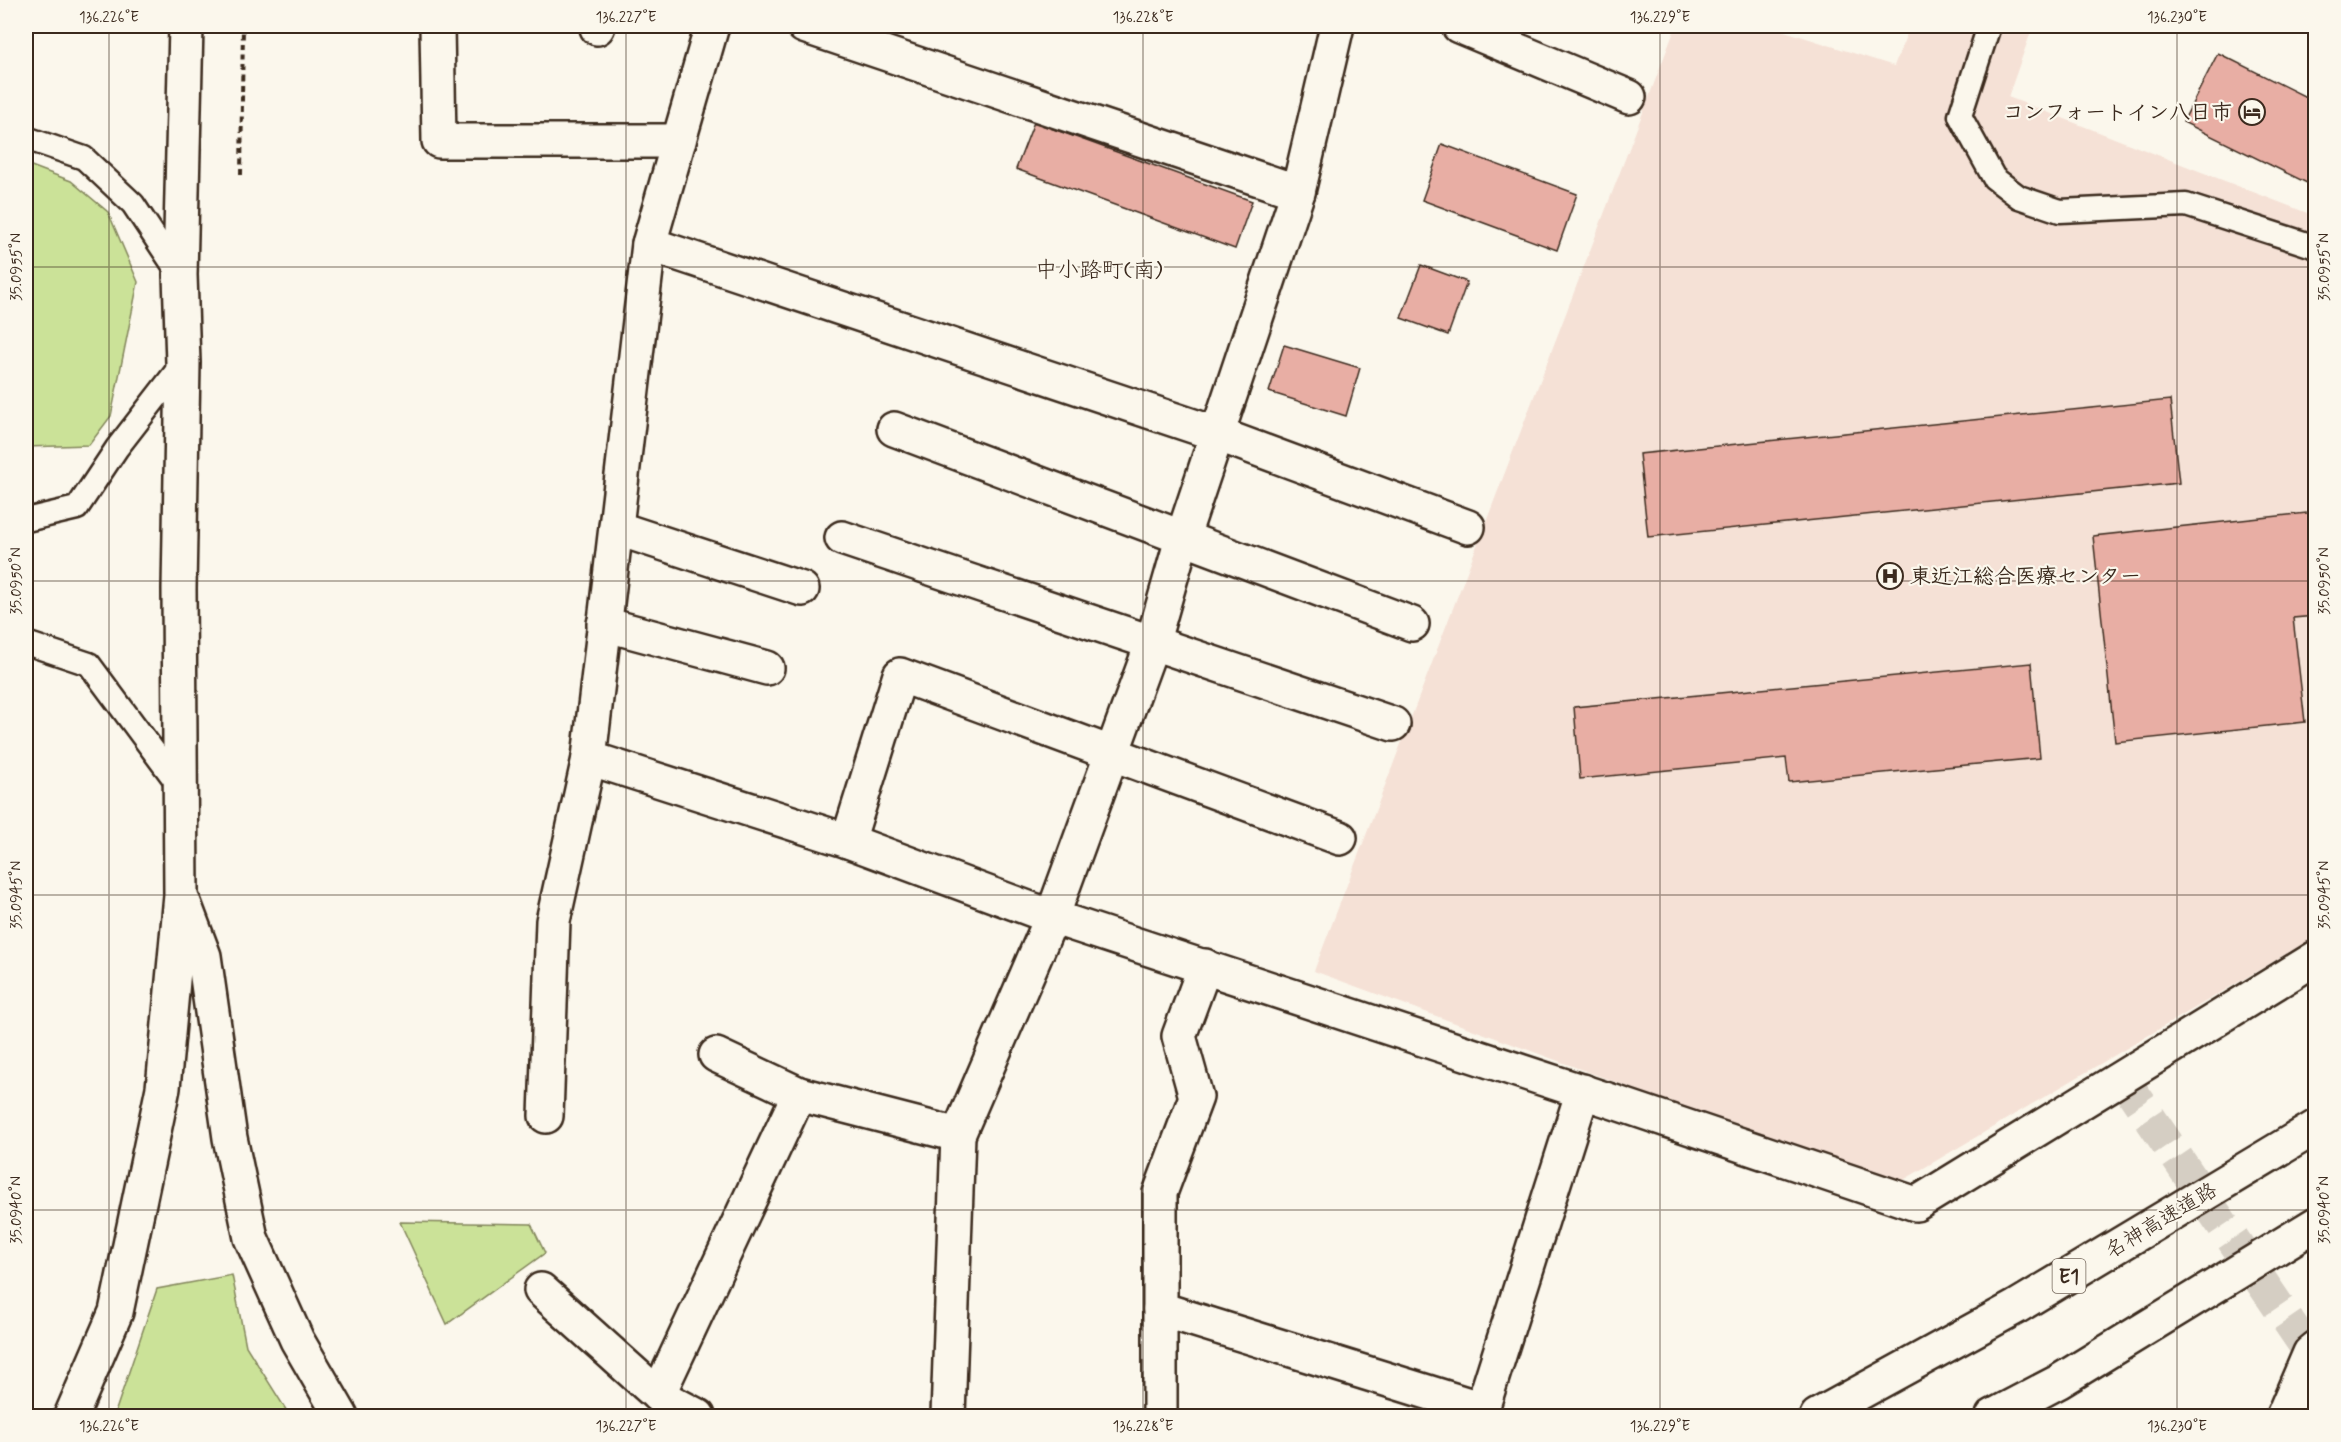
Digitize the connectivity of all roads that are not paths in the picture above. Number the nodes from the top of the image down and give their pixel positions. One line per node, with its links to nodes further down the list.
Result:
1 (186, 26): 14 (main road)
2 (437, 26): 10 (main road)
3 (712, 26): 10 (main road)
4 (804, 26): 11 (main road)
5 (1337, 26): 11 (main road)
6 (1459, 26): 8 (main road)
7 (1989, 26): 13 (lane)
8 (1629, 97)
9 (26, 138): 14 (lane)
10 (679, 141): 12 (main road)
11 (1298, 192): 17 (main road)
12 (650, 244): 17 (main road); 20 (main road)
13 (2316, 247)
14 (180, 275): 15 (main road)
15 (183, 363): 18 (lane); 32 (main road)
16 (894, 429): 22 (main road)
17 (1216, 434): 19 (main road); 22 (main road)
18 (26, 520)
19 (1468, 527)
20 (616, 528): 23 (main road); 24 (main road)
21 (842, 538): 27 (main road)
22 (1182, 540): 25 (main road); 27 (main road)
23 (802, 589)
24 (604, 624): 28 (main road); 31 (main road)
25 (1412, 624)
26 (26, 643): 32 (lane)
27 (1152, 644): 29 (main road); 30 (main road)
28 (767, 668)
29 (1393, 724)
30 (1113, 753): 33 (main road); 34 (main road); 36 (main road)
31 (589, 758): 34 (main road); 42 (main road)
32 (181, 788): 35 (main road)
33 (1340, 838)
34 (848, 841): 36 (main road)
35 (181, 896): 51 (main road); 52 (main road)
36 (1052, 917): 38 (main road); 44 (main road)
37 (2316, 958): 40 (main road)
38 (1205, 966): 40 (main road); 48 (main road)
39 (716, 1055): 41 (main road)
40 (1583, 1091): 48 (main road)
41 (799, 1094): 44 (main road); 50 (main road)
42 (546, 1116)
43 (2316, 1127): 56 (main road, 名神高速道路 / E1)
44 (958, 1135): 54 (main road)
45 (2316, 1224): 57 (main road)
46 (2316, 1231): 58 (main road)
47 (541, 1290): 50 (main road)
48 (1160, 1309): 55 (main road)
49 (2314, 1354): 59 (main road)
50 (658, 1395): 53 (main road)
51 (71, 1416)
52 (341, 1416)
53 (698, 1416)
54 (948, 1416)
55 (1160, 1416)
56 (1817, 1416)
57 (1993, 1416)
58 (2040, 1416)
59 (2283, 1416)

